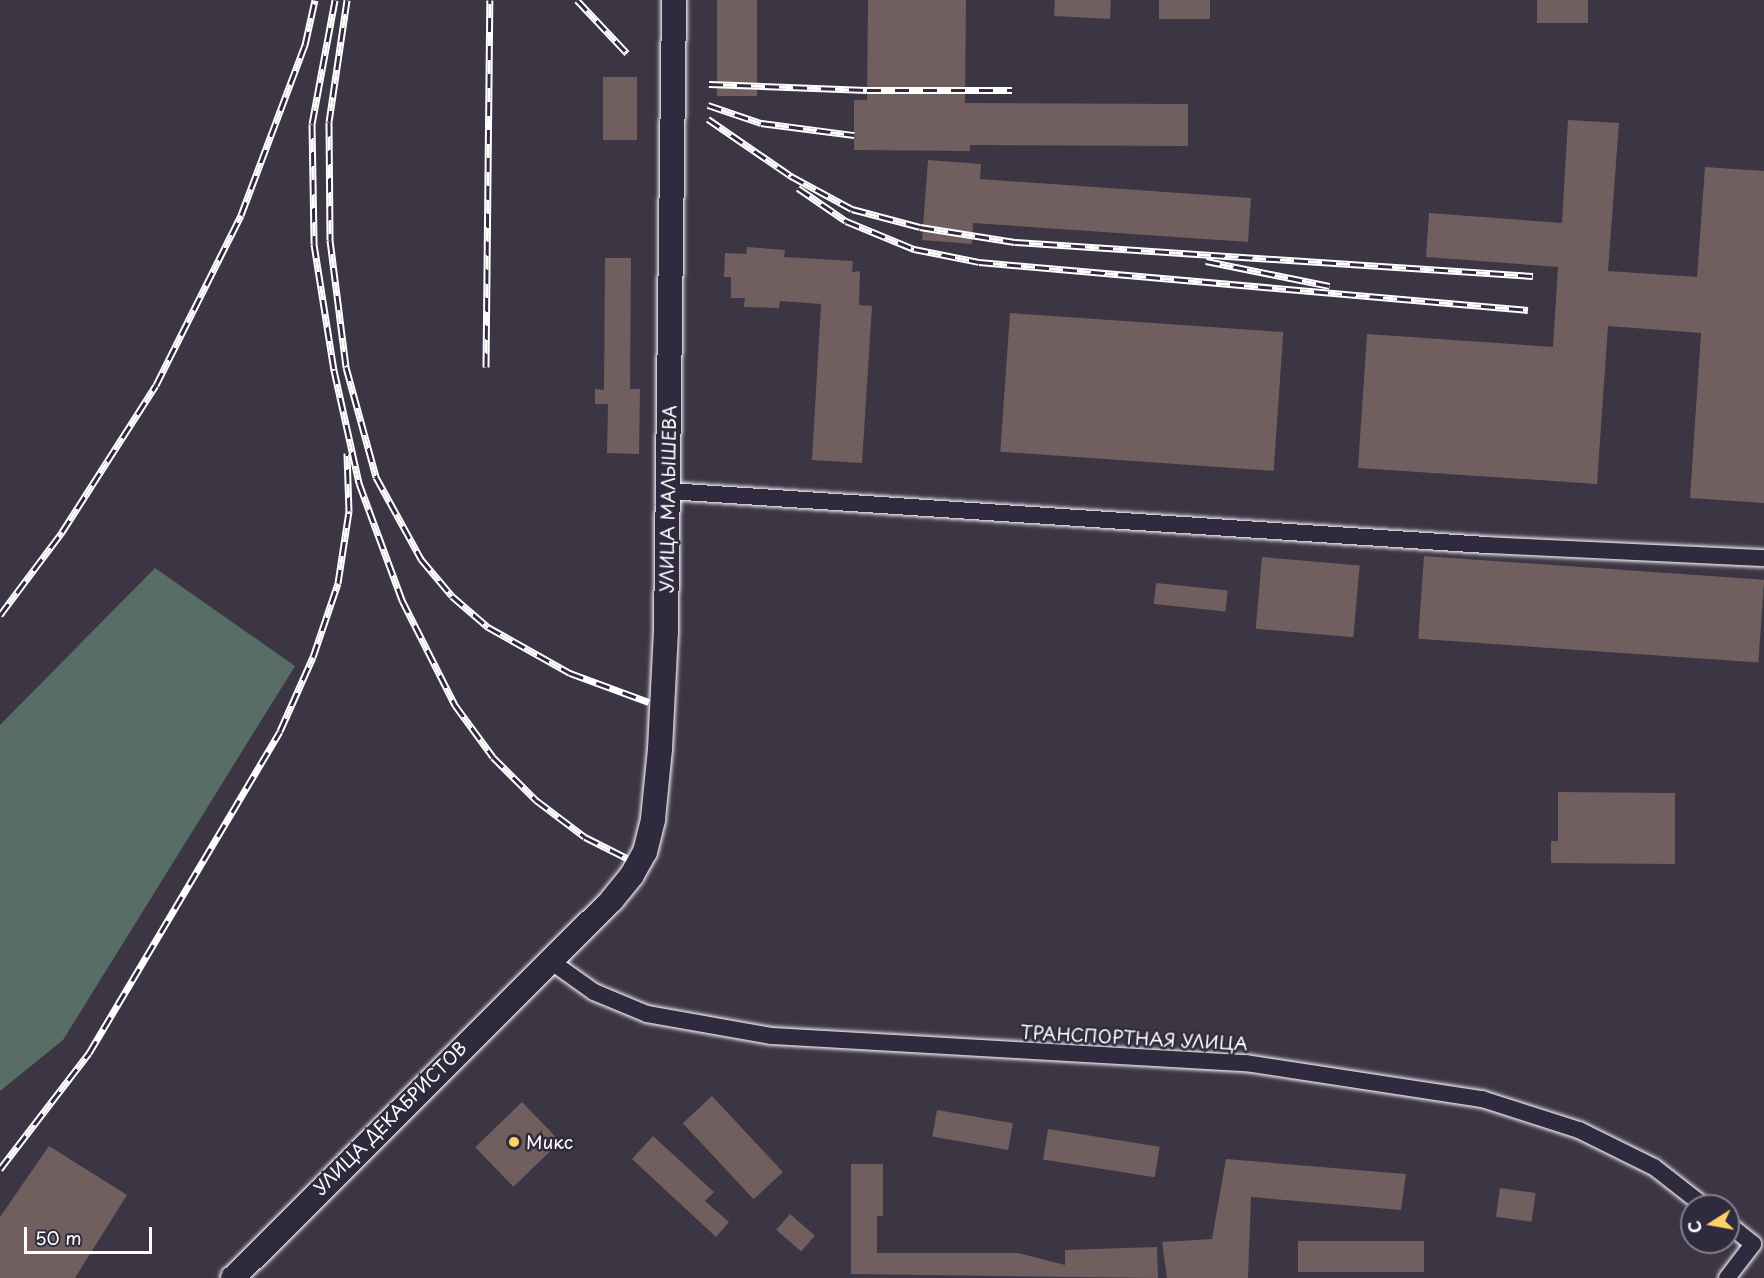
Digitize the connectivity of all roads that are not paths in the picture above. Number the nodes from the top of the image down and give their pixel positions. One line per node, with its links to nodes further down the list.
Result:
1 (674, 0): 2 (main road, УЛИЦА МАЛЫШЕВА)
2 (669, 490): 3 (street); 4 (main road, УЛИЦА МАЛЫШЕВА)
3 (1764, 558)
4 (549, 960): 5 (street, ТРАНСПОРТНАЯ УЛИЦА); 7 (main road, УЛИЦА ДЕКАБРИСТОВ)
5 (1689, 1194)
6 (1740, 1234): 8 (street)
7 (233, 1278)
8 (1727, 1278)

